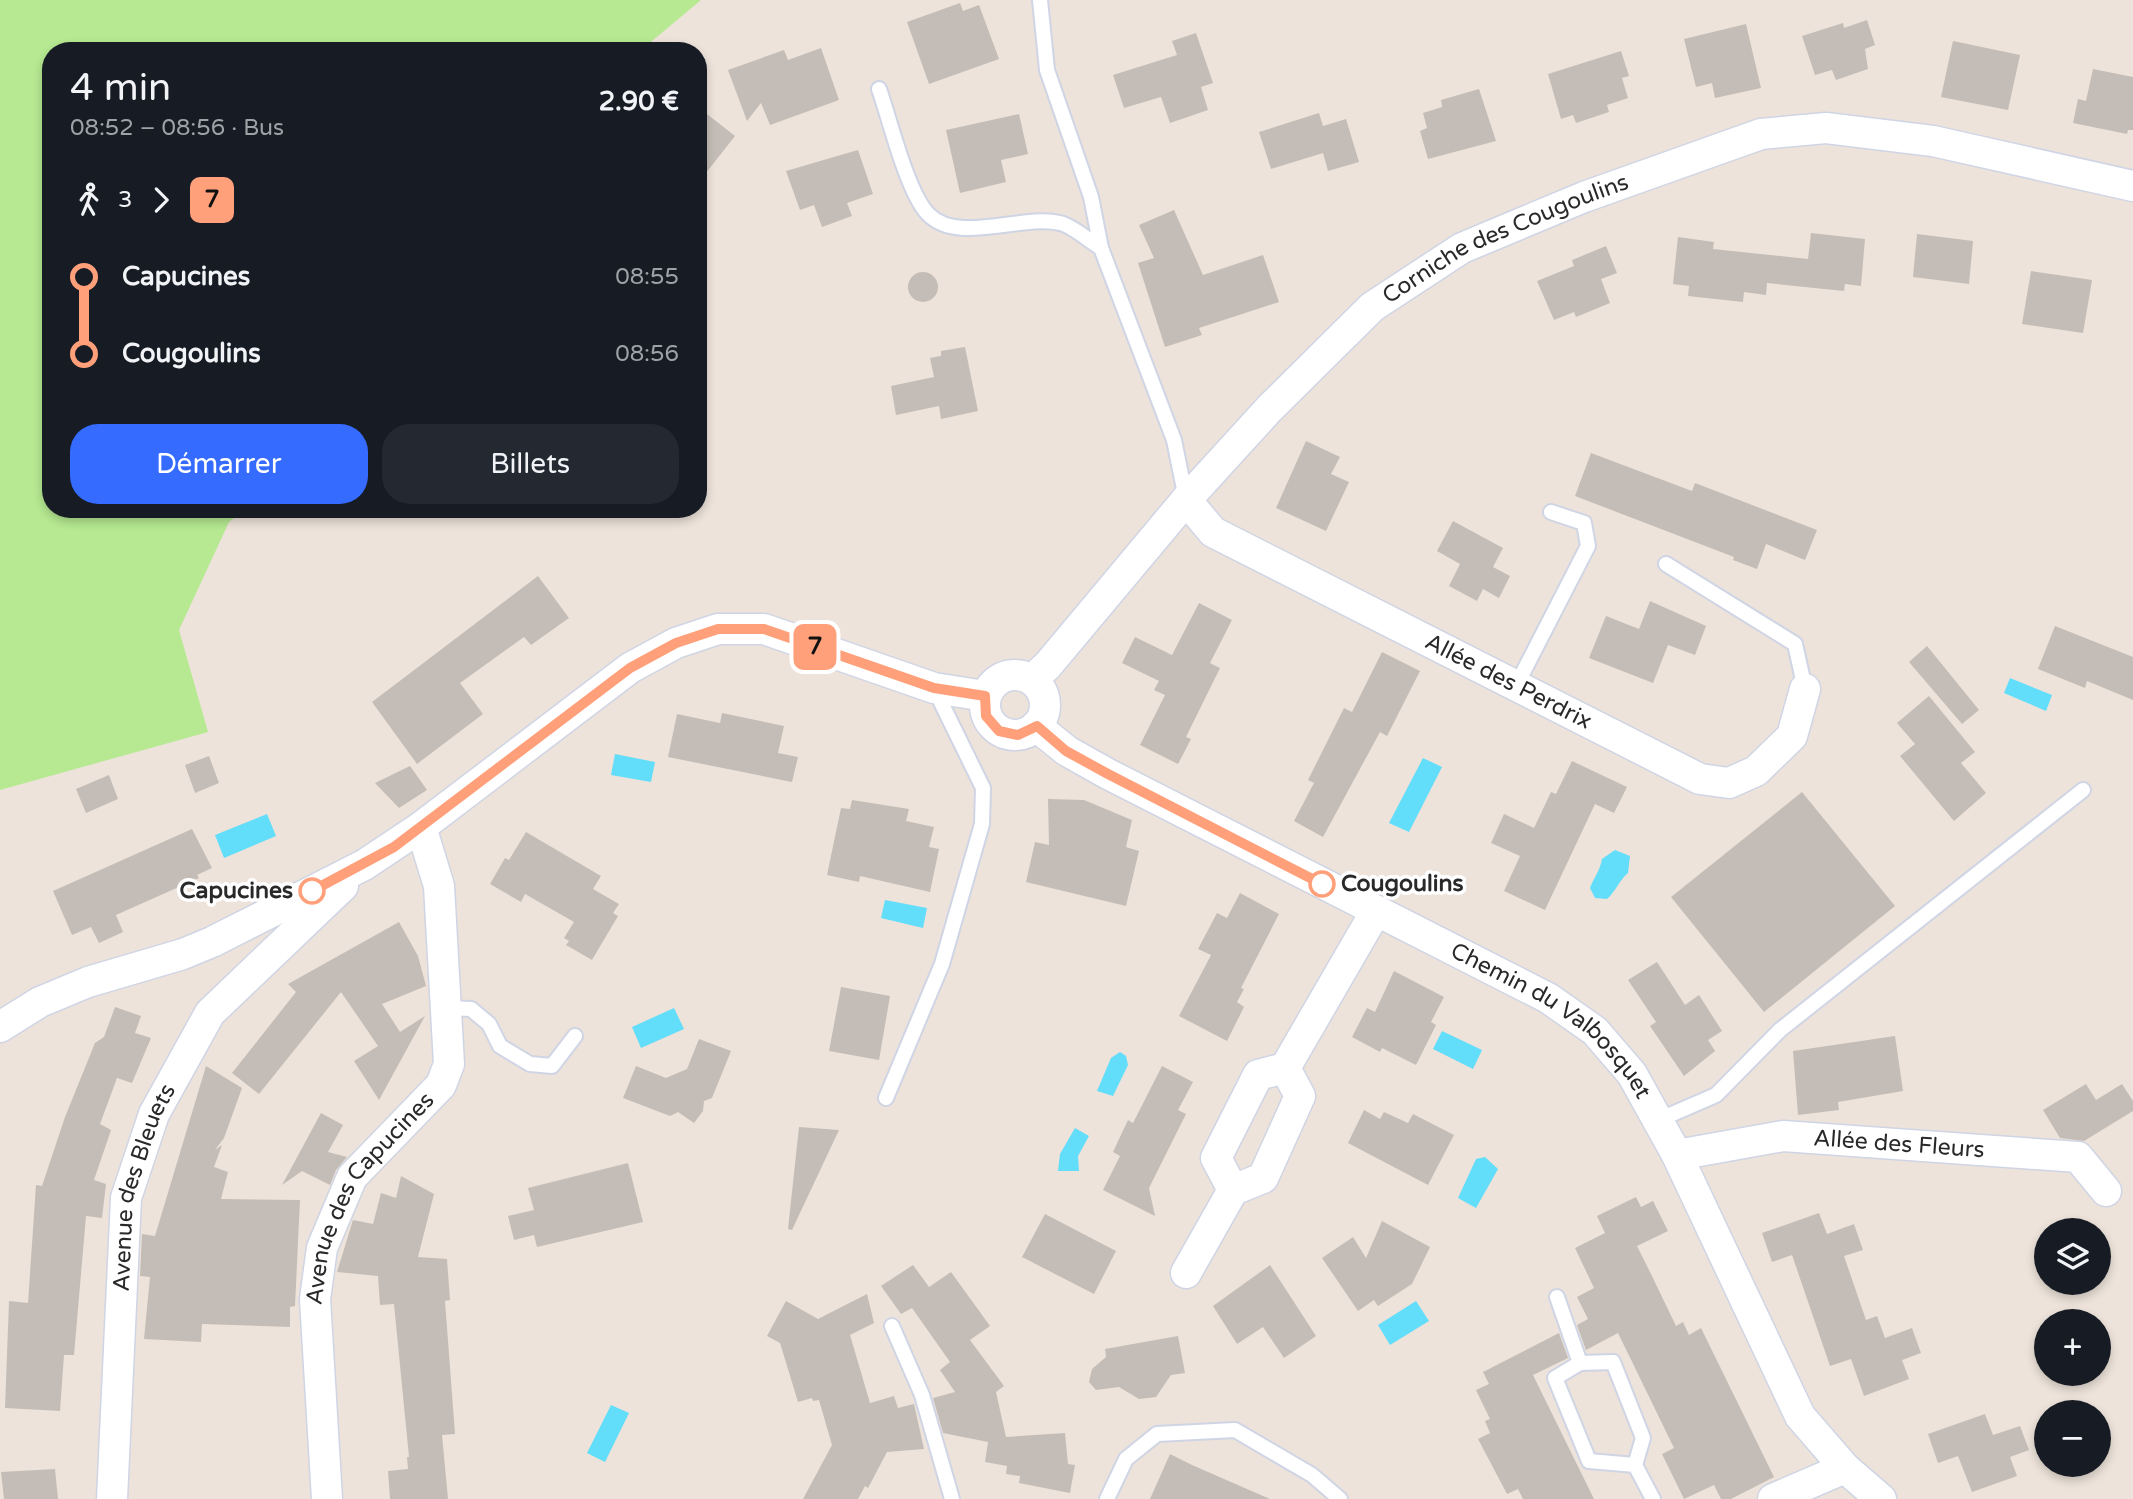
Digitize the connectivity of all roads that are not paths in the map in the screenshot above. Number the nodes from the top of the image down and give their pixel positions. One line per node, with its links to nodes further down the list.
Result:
1 (1040, 0): 4 (lane)
2 (879, 89): 4 (lane)
3 (2133, 186): 5 (street, Corniche des Cougoulins)
4 (1101, 248): 5 (lane)
5 (1186, 500): 8 (street, Corniche des Cougoulins); 9 (street, Allée des Perdrix)
6 (1552, 512): 9 (lane)
7 (1666, 564): 11 (lane)
8 (1032, 680): 12 (street); 13 (street)
9 (1516, 686): 11 (street, Allée des Perdrix)
10 (934, 688): 12 (street); 15 (street); 22 (lane)
11 (1805, 689)
12 (985, 696): 13 (street)
13 (1037, 726): 16 (street, Chemin du Valbosquet)
14 (2082, 790): 23 (lane)
15 (421, 827): 17 (street, Avenue des Bleuets); 18 (street, Avenue des Capucines)
16 (1376, 912): 21 (street); 23 (street, Chemin du Valbosquet)
17 (292, 917): 19 (street); 33 (street, Avenue des Bleuets)
18 (446, 1008): 20 (lane); 34 (street, Avenue des Capucines)
19 (0, 1027)
20 (575, 1036)
21 (1285, 1068): 25 (street); 25 (street)
22 (886, 1098)
23 (1656, 1121): 24 (street, Chemin du Valbosquet)
24 (1676, 1155): 26 (street, Allée des Fleurs); 32 (street, Chemin du Valbosquet)
25 (1233, 1189): 27 (street)
26 (2106, 1191)
27 (1186, 1273)
28 (1557, 1297): 30 (lane)
29 (892, 1326): 35 (lane)
30 (1580, 1363): 31 (lane); 31 (lane)
31 (1635, 1465): 38 (lane)
32 (1845, 1468): 39 (street); 40 (street, Chemin du Valbosquet)
33 (112, 1499)
34 (327, 1499)
35 (952, 1499)
36 (1107, 1499): 37 (lane)
37 (1340, 1499)
38 (1653, 1499)
39 (1773, 1499)
40 (1881, 1499)

